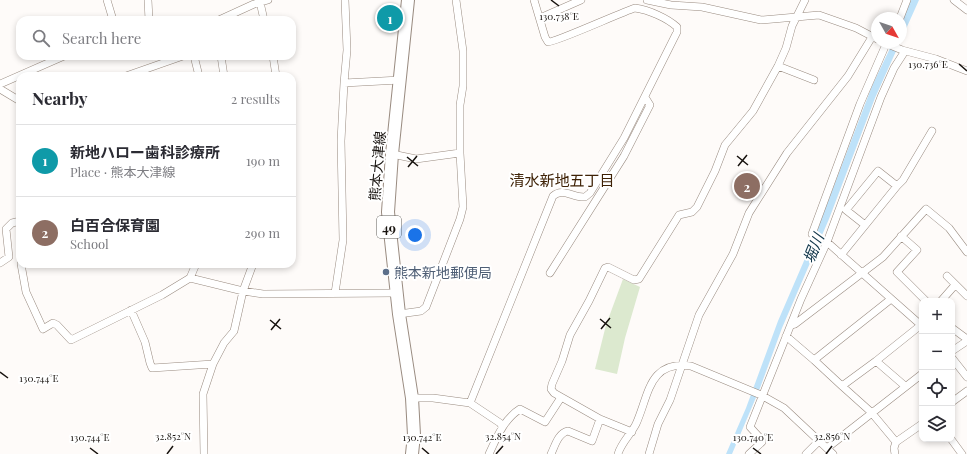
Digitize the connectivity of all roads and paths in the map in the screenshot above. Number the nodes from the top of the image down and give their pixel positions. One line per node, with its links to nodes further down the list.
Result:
1 (107, 0): 16 (street)
2 (148, 0): 17 (street)
3 (268, 0): 13 (street)
4 (345, 0): 42 (street)
5 (408, 0): 40 (main road, 熊本大津線 / 49)
6 (456, 0): 48 (street)
7 (534, 0): 20 (street)
8 (581, 0): 20 (street)
9 (646, 0): 21 (street)
10 (805, 0): 21 (street)
11 (907, 0): 15 (street)
12 (954, 0): 14 (street)
13 (260, 2): 18 (street); 19 (street)
14 (967, 10)
15 (902, 12)
16 (112, 16)
17 (150, 16)
18 (228, 16)
19 (263, 16)
20 (540, 18): 45 (street)
21 (796, 18): 22 (street); 32 (street)
22 (871, 36)
23 (871, 42): 89 (street)
24 (883, 48): 53 (street)
25 (896, 48): 26 (street)
26 (903, 51): 33 (street); 55 (street)
27 (55, 60): 34 (street)
28 (161, 60): 35 (street)
29 (195, 60): 36 (street)
30 (221, 60): 37 (street)
31 (274, 60): 38 (street)
32 (778, 66): 41 (street); 97 (street)
33 (967, 71)
34 (27, 72)
35 (135, 72)
36 (198, 72)
37 (223, 72)
38 (275, 72)
39 (16, 77): 43 (street)
40 (400, 80): 42 (street); 49 (main road, 熊本大津線 / 49)
41 (814, 80)
42 (344, 83): 70 (street)
43 (0, 84)
44 (0, 89): 46 (street)
45 (645, 97): 64 (street); 99 (street)
46 (16, 99)
47 (932, 131): 50 (street)
48 (460, 153): 49 (street); 77 (street)
49 (392, 154): 71 (main road, 熊本大津線 / 49)
50 (897, 186): 52 (street); 52 (street)
51 (16, 222): 58 (street)
52 (865, 225): 57 (street)
53 (812, 234)
54 (901, 236): 56 (street); 65 (street); 73 (street)
55 (827, 242): 57 (street); 79 (street)
56 (967, 252)
57 (841, 255): 65 (street)
58 (10, 257): 59 (street); 60 (street)
59 (16, 261)
60 (0, 263)
61 (21, 268): 76 (street)
62 (194, 268): 67 (street)
63 (252, 268): 69 (street)
64 (550, 273)
65 (861, 273): 75 (street); 79 (street)
66 (947, 276): 68 (street)
67 (190, 278): 69 (street); 76 (street)
68 (955, 285): 72 (street); 74 (street)
69 (243, 291): 70 (street); 88 (street)
70 (335, 292): 71 (street)
71 (396, 293): 77 (main road, 熊本大津線 / 49)
72 (967, 296)
73 (923, 298)
74 (944, 298)
75 (891, 299): 78 (street); 85 (street)
76 (131, 310): 88 (street)
77 (399, 314): 96 (main road, 熊本大津線 / 49)
78 (919, 323)
79 (791, 324): 82 (street)
80 (919, 328): 86 (street)
81 (955, 330): 83 (street)
82 (786, 336): 85 (street); 95 (street)
83 (967, 340): 84 (street)
84 (955, 349)
85 (814, 360): 92 (street)
86 (876, 361): 92 (street); 93 (street)
87 (955, 362): 91 (street)
88 (213, 364): 109 (street)
89 (682, 364): 95 (street); 104 (street); 114 (street)
90 (919, 376): 93 (street)
91 (967, 377)
92 (842, 386): 100 (street)
93 (905, 386): 100 (street)
94 (967, 391): 98 (street)
95 (762, 396): 105 (street); 115 (street)
96 (412, 398): 99 (street); 110 (main road, 熊本大津線 / 49)
97 (560, 399): 101 (street); 102 (street)
98 (955, 400)
99 (470, 403): 102 (street)
100 (871, 412): 106 (street); 108 (street)
101 (600, 419): 104 (street); 112 (street)
102 (502, 426): 111 (street)
103 (919, 426): 106 (street)
104 (632, 432): 113 (street)
105 (819, 441): 108 (street); 116 (street)
106 (896, 442): 118 (street)
107 (952, 442): 119 (street)
108 (827, 448): 117 (street)
109 (204, 454)
110 (412, 454)
111 (489, 454)
112 (551, 454)
113 (618, 454)
114 (649, 454)
115 (749, 454)
116 (806, 454)
117 (833, 454)
118 (895, 454)
119 (962, 454)

